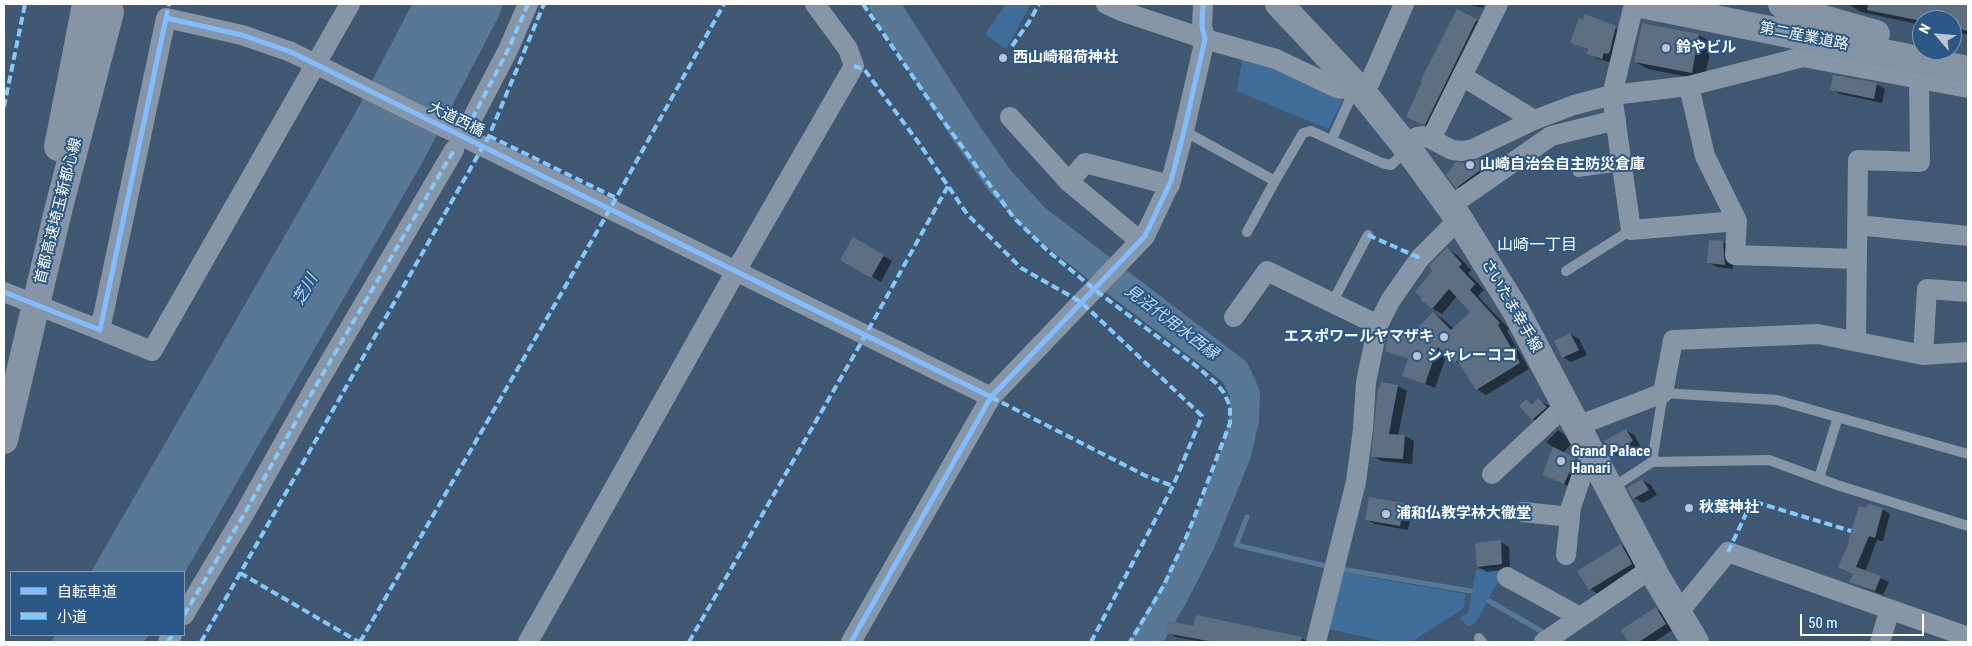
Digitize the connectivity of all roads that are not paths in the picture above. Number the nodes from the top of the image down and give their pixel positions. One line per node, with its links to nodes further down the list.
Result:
1 (350, 4): 51 (street)
2 (528, 4): 23 (street)
3 (815, 4): 44 (street)
4 (1106, 4): 13 (street)
5 (1203, 4): 13 (street)
6 (1279, 4): 20 (main road, さいたま幸手線)
7 (1404, 4): 20 (street)
8 (1498, 4): 16 (street)
9 (1634, 4): 21 (street)
10 (1641, 4): 15 (main road, 第二産業道路)
11 (1782, 4): 14 (main road, 第二産業道路)
12 (102, 6): 55 (highway, 首都高速埼玉新都心線, bridge); 60 (highway, 首都高速埼玉新都心線, bridge)
13 (1205, 39): 20 (street); 26 (street)
14 (1912, 41)
15 (1968, 70)
16 (1462, 76): 24 (street); 28 (street)
17 (1919, 79): 18 (street); 19 (street); 37 (street)
18 (1689, 86): 21 (street); 36 (street)
19 (1968, 88)
20 (1359, 89): 27 (lane); 28 (main road, さいたま幸手線)
21 (1612, 96): 24 (street); 25 (street)
22 (1010, 117): 33 (street)
23 (472, 120)
24 (1534, 120): 28 (street)
25 (1616, 120): 30 (street); 35 (street)
26 (1184, 131): 32 (lane); 34 (street)
27 (1332, 139): 28 (lane); 32 (lane)
28 (1420, 144): 35 (main road, さいたま幸手線)
29 (454, 150): 74 (street)
30 (1622, 166): 31 (lane); 38 (street)
31 (1578, 172)
32 (1275, 181): 39 (lane)
33 (1069, 182): 34 (street); 42 (street)
34 (1170, 185): 42 (street)
35 (1454, 213): 50 (street); 58 (main road, さいたま幸手線)
36 (1737, 221): 38 (street); 43 (street)
37 (1857, 226): 41 (street); 43 (street)
38 (1631, 230): 45 (lane)
39 (1247, 232)
40 (1368, 235): 48 (lane)
41 (1968, 236)
42 (1140, 240): 57 (street)
43 (1857, 259): 52 (street)
44 (736, 271): 51 (street, 大道西橋, bridge); 57 (street, 大道西橋); 79 (street)
45 (1566, 271)
46 (4, 292): 51 (street)
47 (1968, 292): 54 (street)
48 (1332, 303): 49 (street); 50 (street)
49 (1234, 317)
50 (1378, 325): 81 (street)
51 (100, 330)
52 (1856, 341): 54 (street); 56 (street)
53 (1968, 352): 54 (street)
54 (1923, 354)
55 (4, 388)
56 (1663, 392): 58 (street); 59 (lane); 63 (lane)
57 (991, 397): 80 (street)
58 (1571, 416): 62 (main road, さいたま幸手線); 64 (street)
59 (1838, 417): 61 (lane); 65 (lane)
60 (4, 440)
61 (1968, 454)
62 (1595, 460): 66 (main road, さいたま幸手線); 68 (street)
63 (1652, 462): 65 (lane); 66 (lane)
64 (1492, 474)
65 (1819, 478): 69 (lane)
66 (1611, 489): 71 (main road, さいたま幸手線)
67 (1524, 512): 68 (street)
68 (1570, 517): 70 (street)
69 (1968, 526)
70 (1566, 556)
71 (1652, 568): 75 (main road, さいたま幸手線); 76 (street)
72 (1507, 576): 76 (street)
73 (1890, 609): 75 (street); 77 (street); 83 (street)
74 (185, 613)
75 (1678, 613): 82 (main road, さいたま幸手線)
76 (1580, 617): 78 (street)
77 (1968, 637)
78 (1553, 640)
79 (528, 642)
80 (851, 642)
81 (1316, 642)
82 (1695, 642)
83 (1880, 642)

